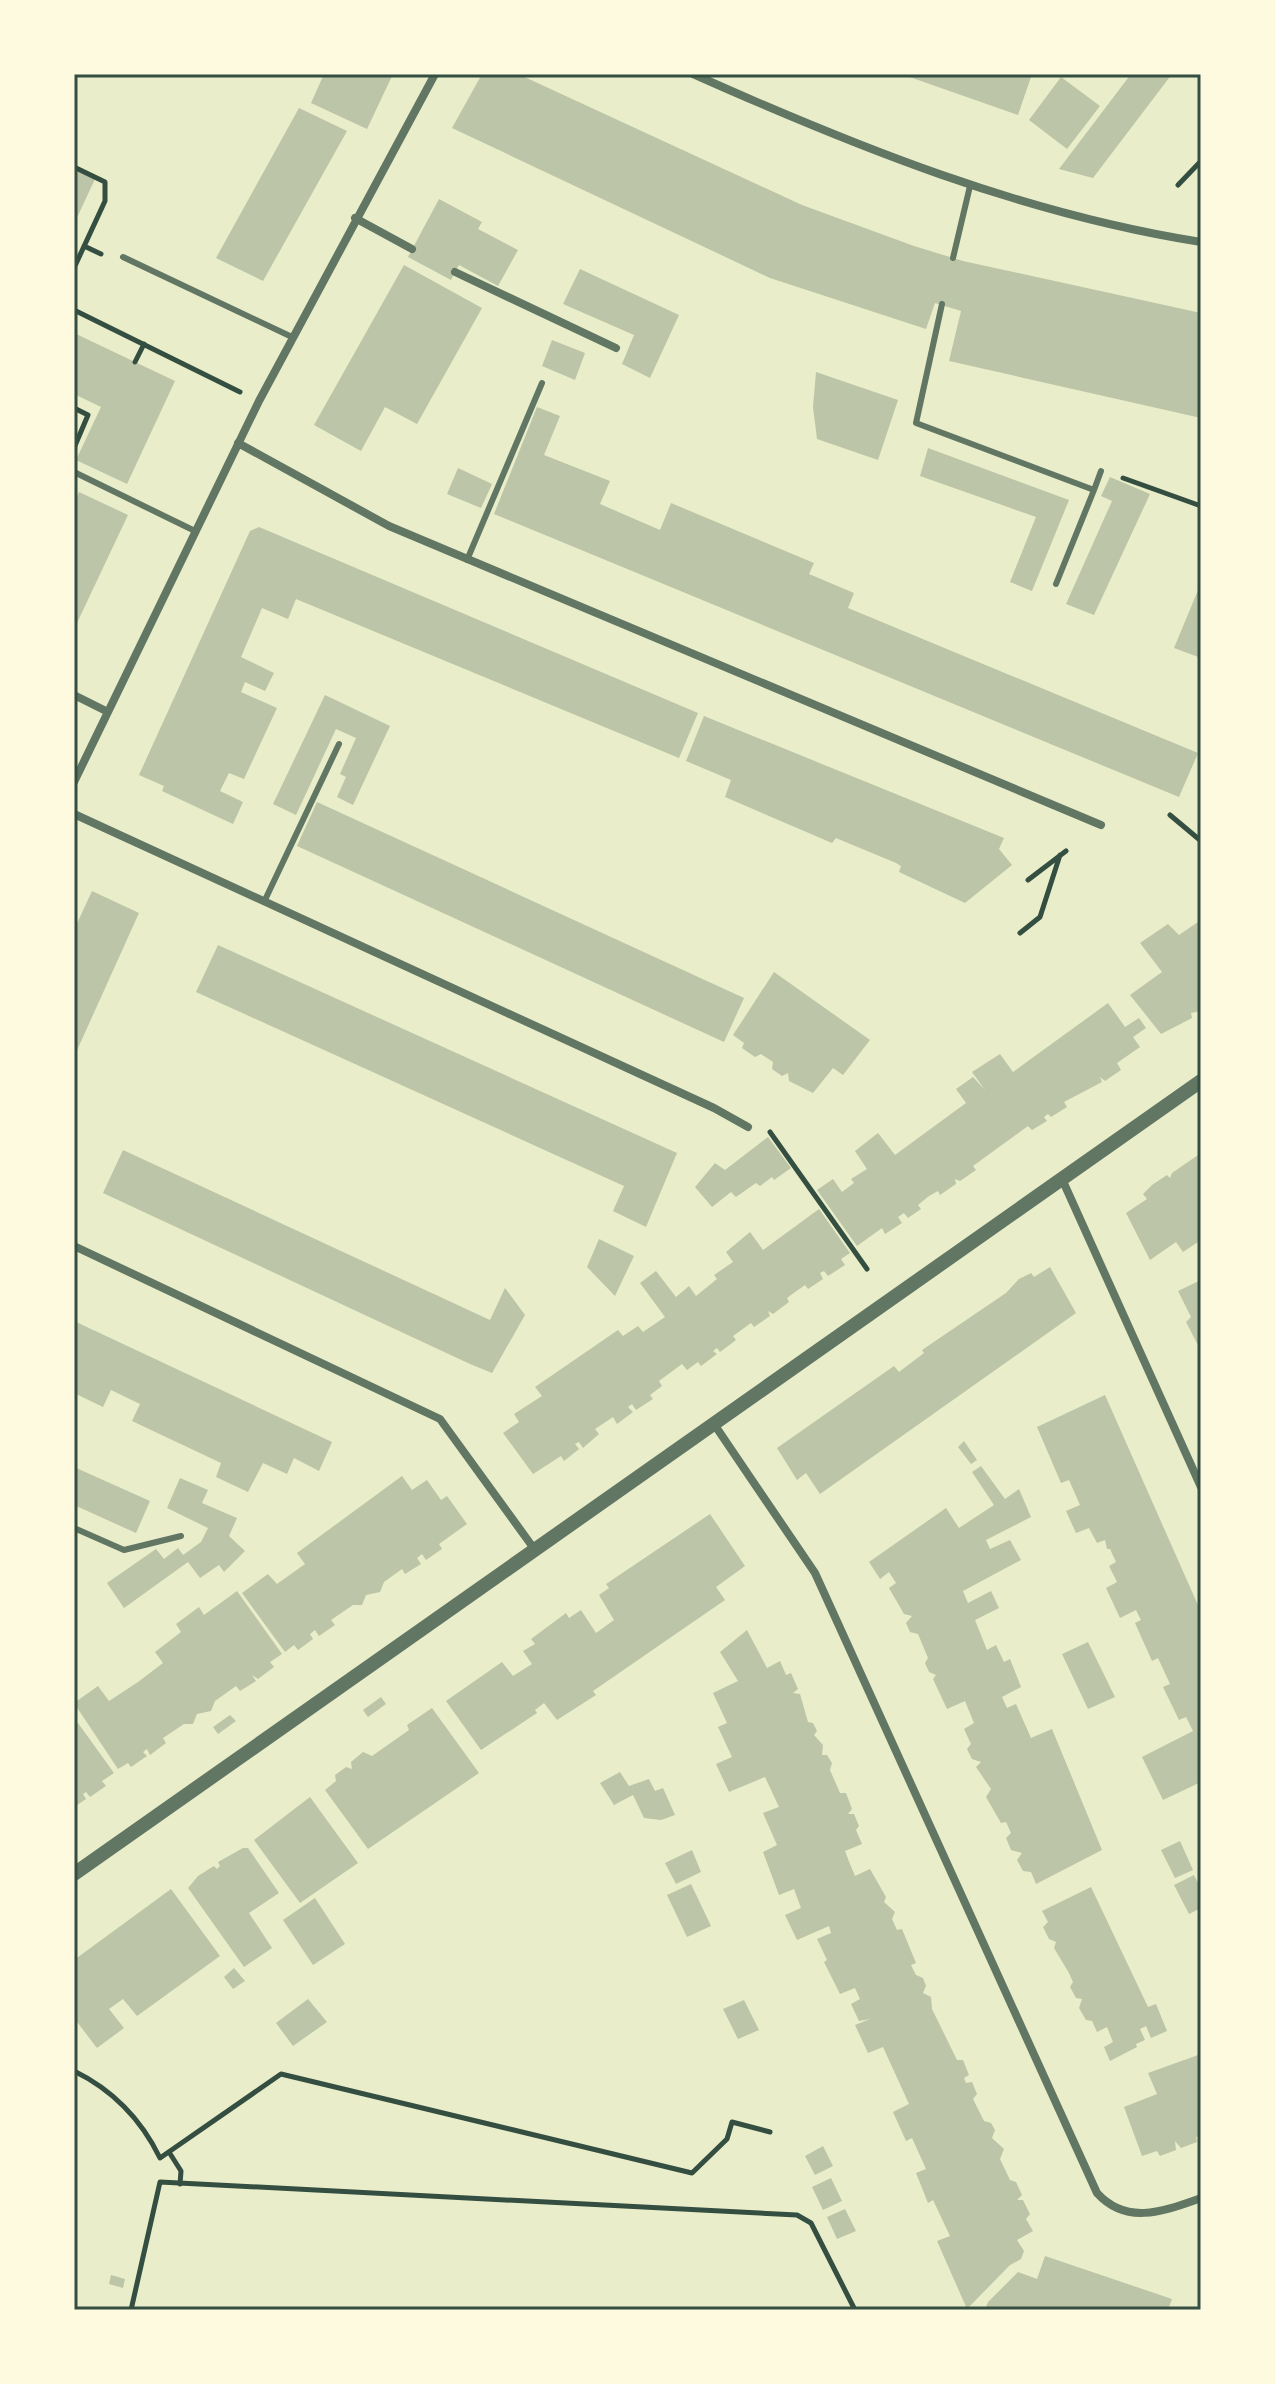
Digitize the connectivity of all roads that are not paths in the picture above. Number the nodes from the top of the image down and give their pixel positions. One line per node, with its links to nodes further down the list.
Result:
1 (435, 74): 4 (street)
2 (693, 74): 3 (street)
3 (970, 186): 5 (street); 8 (lane)
4 (355, 218): 6 (street); 11 (street)
5 (1201, 242)
6 (412, 249)
7 (123, 257): 11 (lane)
8 (953, 258)
9 (455, 272): 12 (street)
10 (942, 304): 17 (lane)
11 (292, 337): 14 (street)
12 (616, 348)
13 (542, 383): 19 (lane)
14 (238, 443): 18 (street); 19 (street)
15 (1101, 471): 17 (lane)
16 (74, 472): 18 (lane)
17 (1094, 490): 20 (lane)
18 (195, 531): 22 (street)
19 (467, 560): 26 (street)
20 (1056, 584)
21 (74, 695): 22 (street)
22 (108, 712): 24 (street)
23 (339, 744): 27 (lane)
24 (74, 782)
25 (74, 814): 27 (street)
26 (1101, 825)
27 (264, 902): 29 (street)
28 (1201, 1081): 30 (street)
29 (748, 1127)
30 (1062, 1179): 32 (street); 33 (street)
31 (74, 1246): 36 (street)
32 (714, 1424): 36 (street); 38 (street)
33 (1201, 1487)
34 (74, 1528): 35 (lane)
35 (181, 1536)
36 (535, 1550): 37 (street)
37 (74, 1874)
38 (1201, 2198)

